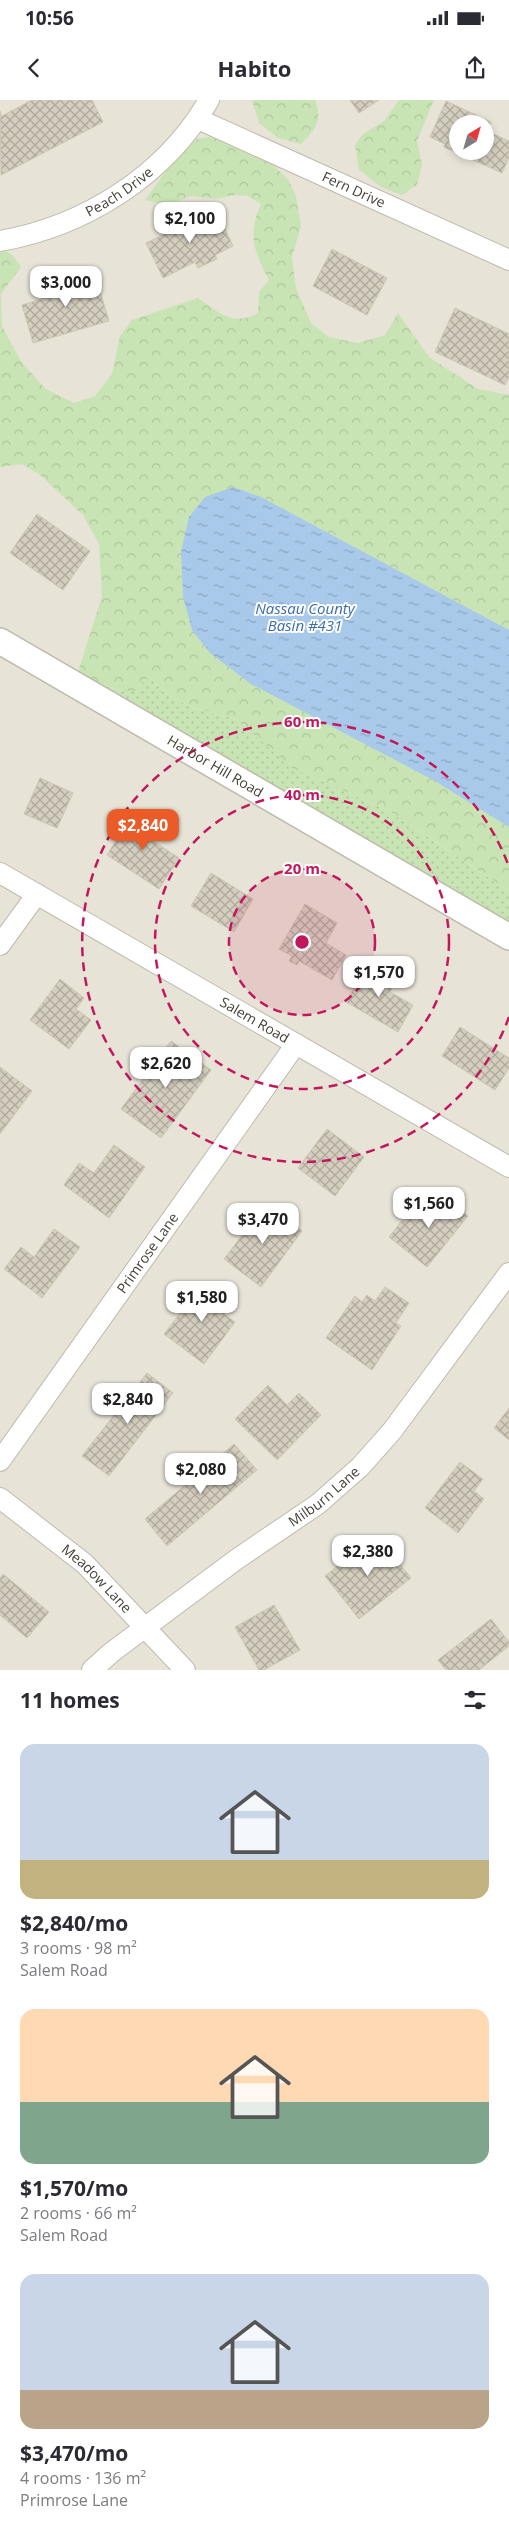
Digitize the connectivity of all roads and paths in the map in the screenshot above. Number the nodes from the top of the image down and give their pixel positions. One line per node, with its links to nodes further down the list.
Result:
1 (209, 100): 2 (street, Peach Drive)
2 (198, 119): 3 (street, Peach Drive); 4 (street, Fern Drive)
3 (0, 241)
4 (509, 260)
5 (0, 641): 8 (street, Harbor Hill Road)
6 (0, 873): 7 (street, Salem Road)
7 (37, 894): 9 (street); 10 (street, Salem Road)
8 (509, 937)
9 (0, 946)
10 (296, 1044): 11 (street, Salem Road); 13 (street, Primrose Lane)
11 (509, 1167)
12 (509, 1273): 15 (street, Milburn Lane)
13 (0, 1462)
14 (0, 1498): 15 (street, Meadow Lane)
15 (146, 1627): 16 (street, Milburn Lane); 17 (street, Meadow Lane)
16 (92, 1670)
17 (185, 1670)

